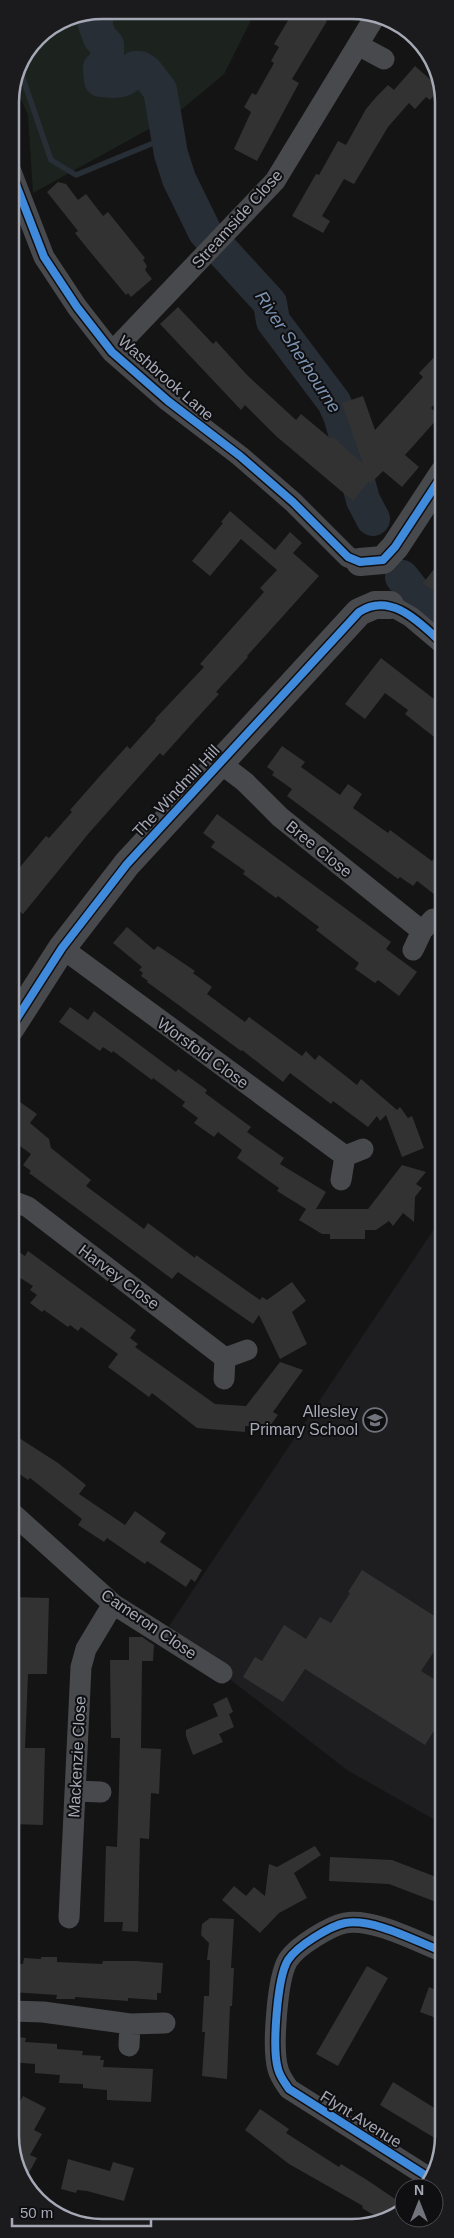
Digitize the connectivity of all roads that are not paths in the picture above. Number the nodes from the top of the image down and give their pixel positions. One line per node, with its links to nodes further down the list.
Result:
1 (372, 21): 2 (street, Streamside Close)
2 (358, 45): 3 (street); 5 (street, Streamside Close)
3 (384, 59)
4 (19, 193): 5 (street, Washbrook Lane)
5 (112, 352): 7 (street, Washbrook Lane)
6 (435, 486): 7 (street)
7 (360, 562)
8 (390, 605): 9 (street); 10 (street, The Windmill Hill)
9 (435, 637)
10 (220, 763): 11 (street, Bree Close); 12 (street, The Windmill Hill)
11 (423, 933)
12 (62, 948): 13 (street, The Windmill Hill); 14 (street, Worsfold Close)
13 (19, 1015)
14 (342, 1180)
15 (19, 1204): 17 (street, Harvey Close)
16 (247, 1350): 17 (street)
17 (225, 1358): 18 (street)
18 (224, 1379)
19 (19, 1519): 20 (street, Cameron Close)
20 (113, 1604): 21 (street, Cameron Close); 22 (street, Mackenzie Close)
21 (222, 1673)
22 (75, 1791): 23 (street); 24 (street, Mackenzie Close)
23 (101, 1792)
24 (69, 1918)
25 (435, 1949): 30 (street, Flynt Avenue)
26 (19, 2011): 28 (street)
27 (166, 2023): 28 (street)
28 (130, 2024): 29 (street)
29 (129, 2046)
30 (425, 2175)

